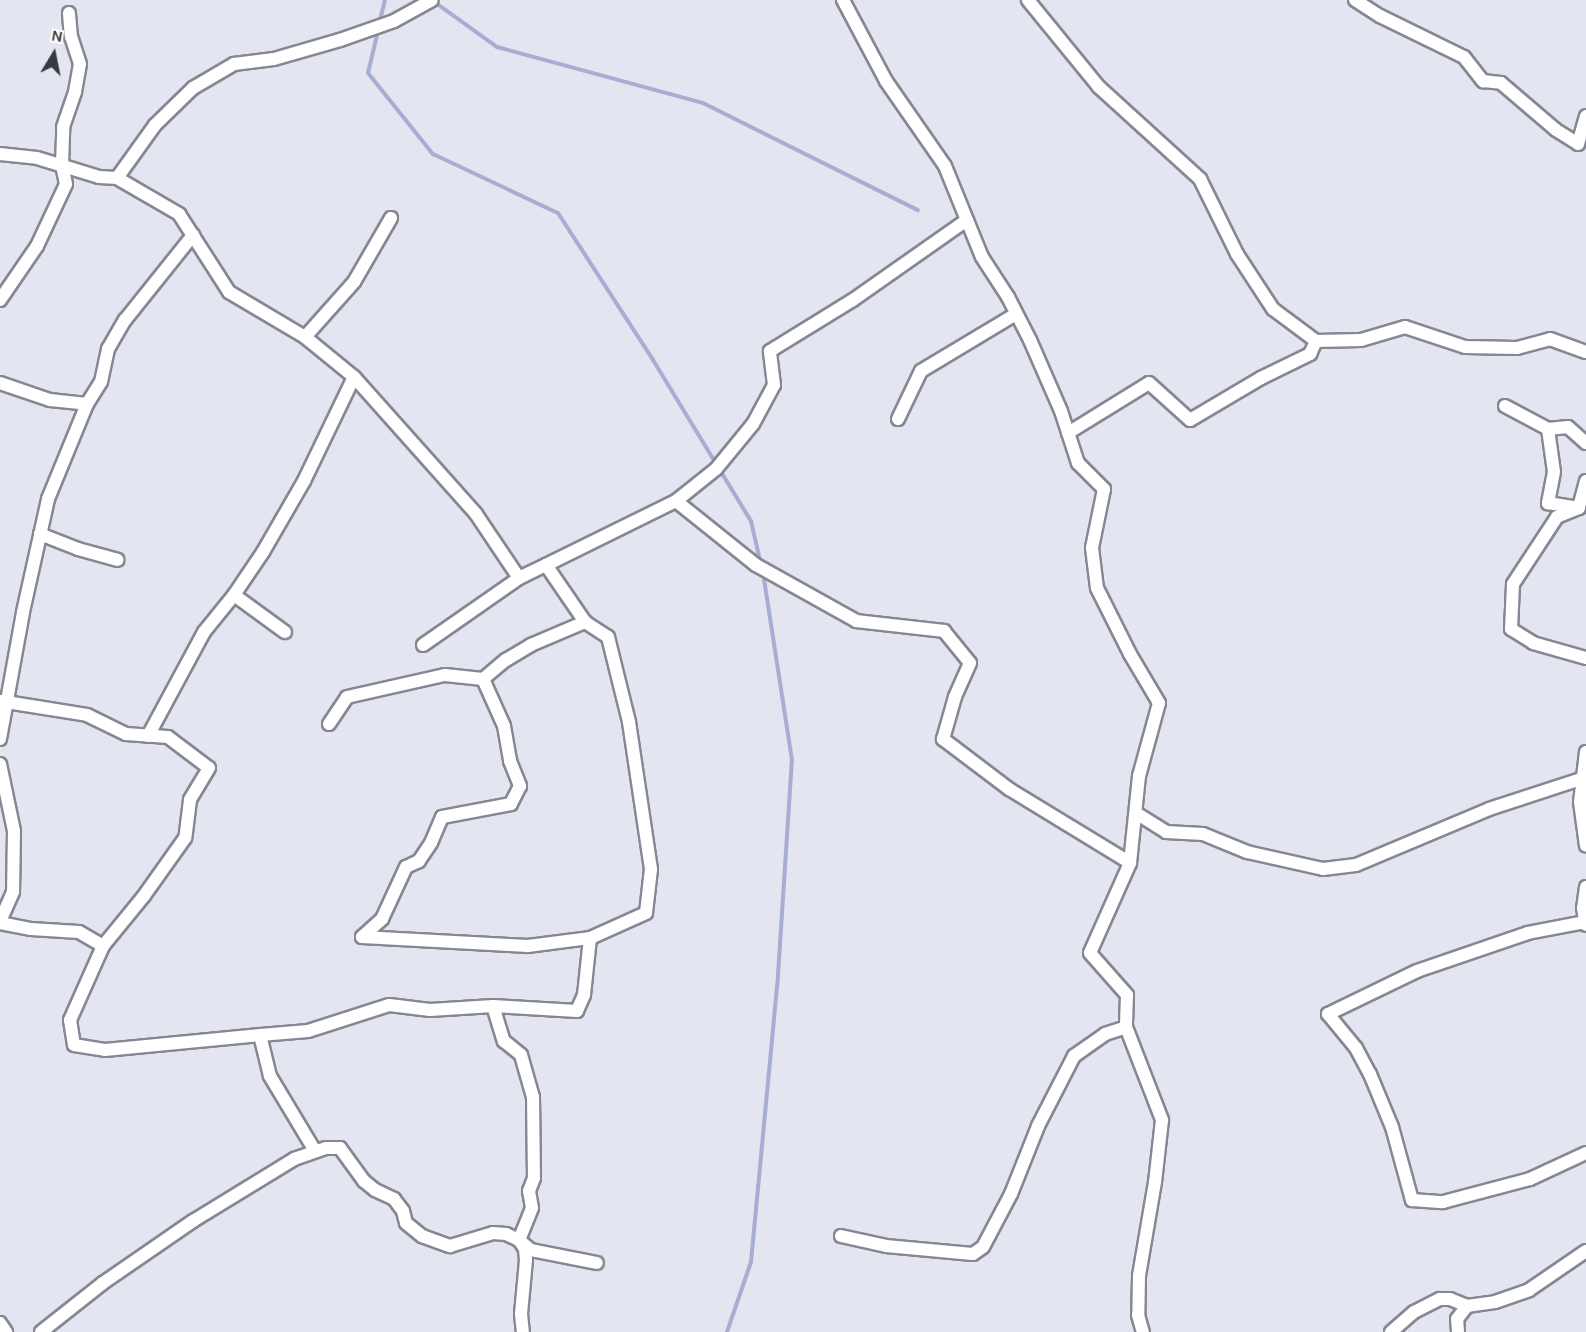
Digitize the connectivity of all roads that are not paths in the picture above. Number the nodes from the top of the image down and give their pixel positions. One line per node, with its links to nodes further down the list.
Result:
1 (432, 0): 9 (street)
2 (843, 0): 11 (street)
3 (1028, 0): 16 (street)
4 (1355, 0): 6 (street)
5 (69, 13): 8 (street)
6 (1586, 116)
7 (0, 154): 8 (street)
8 (62, 165): 9 (street); 13 (street)
9 (117, 178): 12 (street)
10 (391, 218): 15 (street)
11 (967, 220): 14 (street); 27 (street)
12 (193, 235): 15 (street); 20 (street)
13 (0, 300)
14 (1016, 314): 22 (street); 24 (street)
15 (305, 337): 18 (street)
16 (1316, 341): 17 (street); 24 (street)
17 (1586, 352)
18 (354, 377): 32 (street); 33 (street)
19 (0, 383): 20 (street)
20 (87, 404): 29 (street)
21 (1505, 406): 23 (street)
22 (898, 419)
23 (1548, 429): 25 (street); 28 (street)
24 (1068, 433): 46 (street)
25 (1586, 443)
26 (1586, 482): 28 (street)
27 (676, 501): 31 (street); 48 (street)
28 (1579, 508): 37 (street)
29 (40, 534): 30 (street); 39 (street)
30 (118, 560)
31 (546, 565): 32 (street); 34 (street)
32 (519, 578): 36 (street)
33 (234, 595): 35 (street); 41 (street)
34 (585, 622): 38 (street); 52 (street)
35 (285, 632)
36 (423, 645)
37 (1586, 658)
38 (483, 680): 40 (street); 52 (street)
39 (3, 701): 41 (street); 42 (street)
40 (329, 724)
41 (148, 736): 53 (street)
42 (0, 739)
43 (1586, 752): 45 (street)
44 (0, 764): 50 (street)
45 (1581, 779): 46 (street); 47 (street)
46 (1136, 813): 48 (street)
47 (1586, 846)
48 (1130, 863): 55 (street)
49 (1586, 887): 51 (street)
50 (0, 922): 53 (street)
51 (1586, 924): 58 (street)
52 (590, 938): 54 (street)
53 (103, 946): 56 (street)
54 (493, 1006): 56 (street); 60 (street)
55 (1126, 1027): 59 (street); 68 (street)
56 (260, 1035): 57 (street)
57 (315, 1151): 60 (street); 66 (street)
58 (1586, 1153)
59 (841, 1236)
60 (519, 1240): 62 (street); 67 (street)
61 (1586, 1251): 63 (street)
62 (597, 1263)
63 (1467, 1306): 69 (street); 70 (street)
64 (0, 1323): 65 (street)
65 (6, 1332)
66 (41, 1332)
67 (523, 1332)
68 (1143, 1332)
69 (1391, 1332)
70 (1458, 1332)

